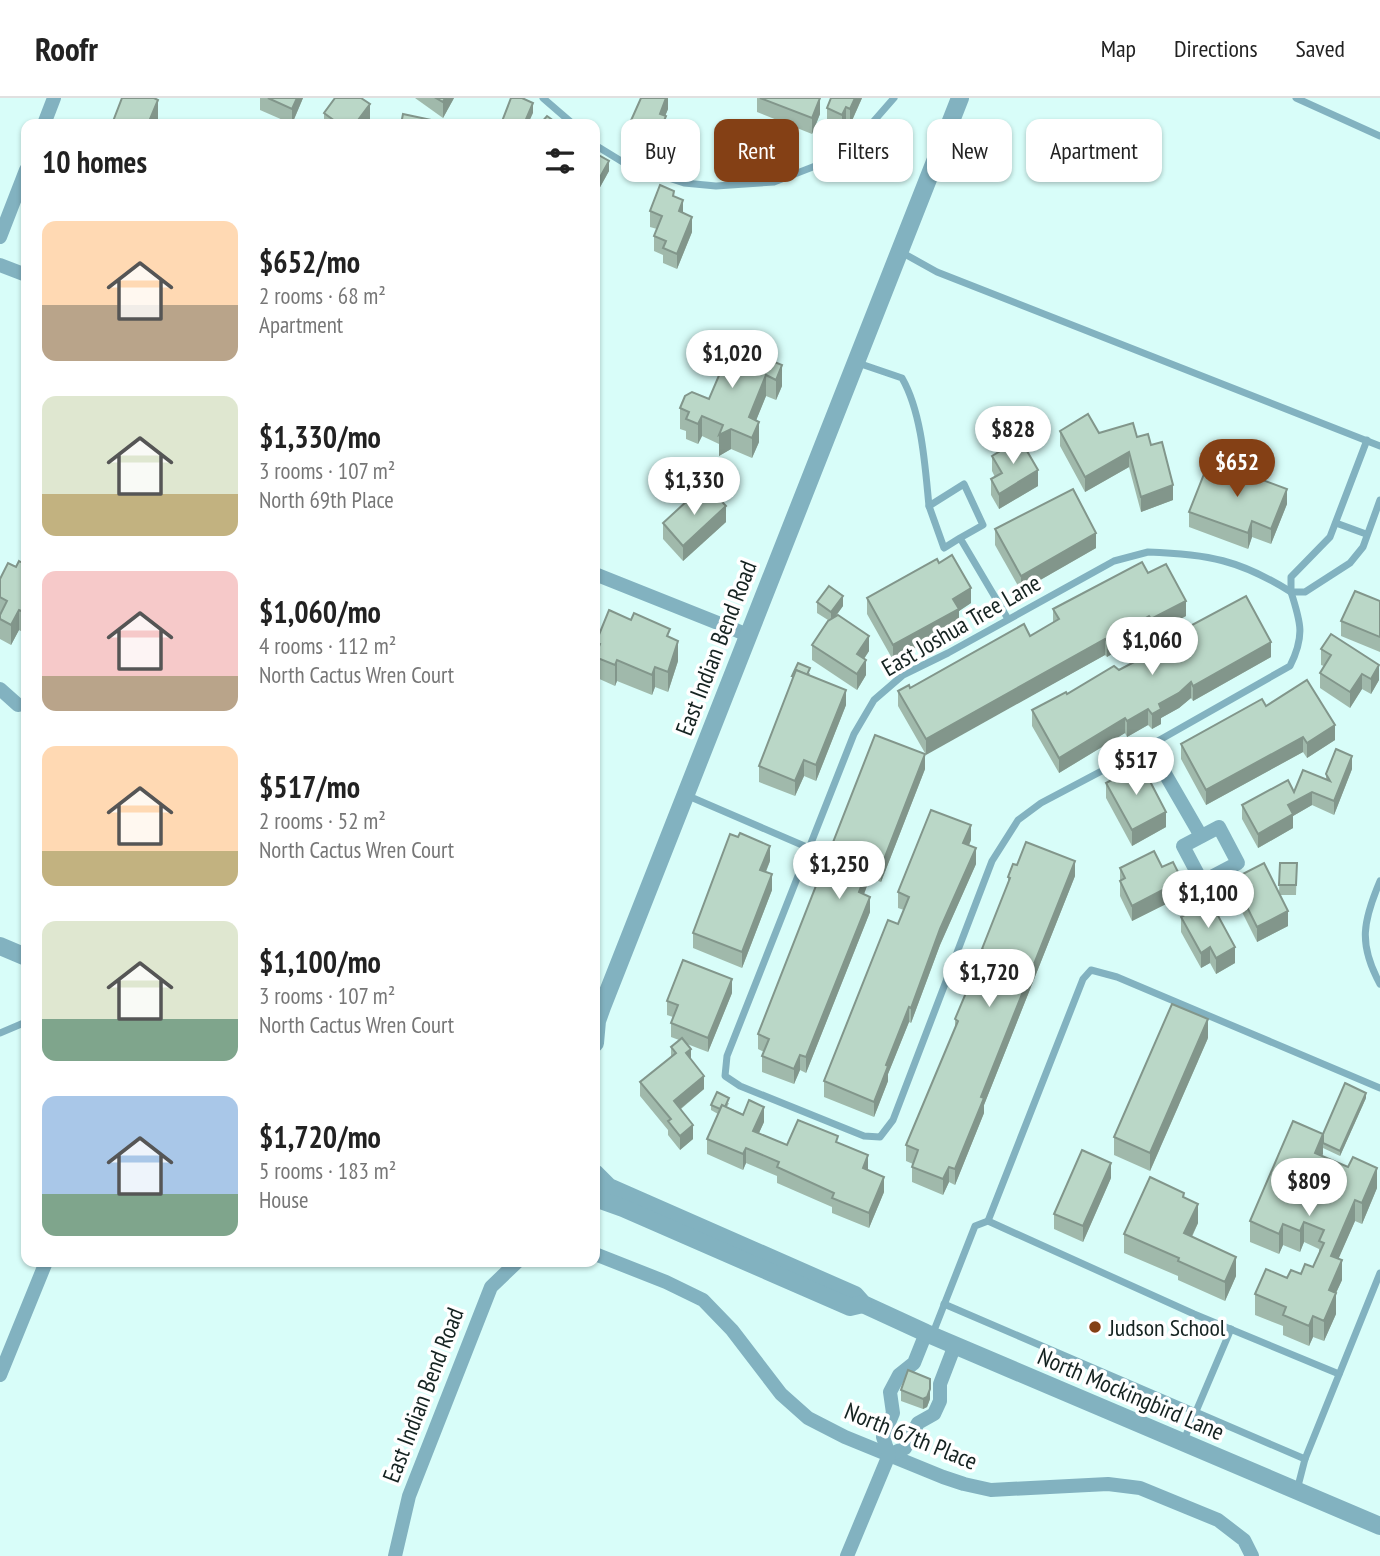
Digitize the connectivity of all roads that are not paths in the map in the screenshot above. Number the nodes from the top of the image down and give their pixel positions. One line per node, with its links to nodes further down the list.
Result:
1 (54, 98): 6 (street)
2 (543, 98): 7 (lane)
3 (894, 98): 9 (lane)
4 (960, 98): 12 (street, East Indian Bend Road)
5 (1296, 98): 8 (lane)
6 (46, 119)
7 (567, 119)
8 (1380, 136)
9 (600, 148)
10 (21, 183): 11 (street)
11 (0, 237)
12 (900, 252): 15 (street, East Indian Bend Road); 16 (lane)
13 (0, 265): 14 (street)
14 (21, 273)
15 (856, 362): 19 (lane); 26 (street, East Indian Bend Road)
16 (1367, 440): 17 (lane); 20 (lane)
17 (1380, 446)
18 (1380, 500): 21 (lane)
19 (929, 506): 22 (lane); 22 (lane)
20 (1336, 523): 21 (lane); 24 (lane)
21 (1366, 534): 24 (lane)
22 (960, 538): 25 (lane)
23 (600, 576): 26 (street)
24 (1291, 592): 25 (lane, East Joshua Tree Lane); 29 (lane)
25 (1008, 618): 32 (lane, East Joshua Tree Lane)
26 (748, 635): 30 (street, East Indian Bend Road)
27 (0, 689): 28 (street)
28 (18, 705)
29 (1149, 746): 31 (street); 32 (lane, East Joshua Tree Lane)
30 (685, 795): 32 (lane); 37 (street, East Indian Bend Road)
31 (1201, 836)
32 (809, 848)
33 (1380, 881): 36 (lane)
34 (0, 946): 35 (street)
35 (21, 955)
36 (1380, 984)
37 (600, 1007)
38 (21, 1024): 39 (lane)
39 (0, 1033)
40 (1380, 1088): 43 (lane)
41 (600, 1178): 48 (street, North Mockingbird Lane)
42 (600, 1200): 48 (street, North Mockingbird Lane)
43 (988, 1221): 49 (lane); 50 (lane)
44 (600, 1256): 59 (street, North 67th Place)
45 (44, 1267): 54 (street)
46 (512, 1267): 63 (street, East Indian Bend Road)
47 (1380, 1273): 53 (lane)
48 (863, 1304): 51 (street, North Mockingbird Lane)
49 (944, 1304): 51 (lane); 55 (lane)
50 (1231, 1329): 53 (lane); 55 (lane)
51 (929, 1334): 52 (street, North Mockingbird Lane); 56 (street)
52 (955, 1345): 57 (street); 58 (street, North Mockingbird Lane)
53 (1339, 1374): 60 (lane)
54 (0, 1375)
55 (1195, 1412): 58 (lane); 60 (lane)
56 (893, 1413): 57 (street); 59 (street)
57 (918, 1423): 59 (street)
58 (1182, 1442): 61 (street, North Mockingbird Lane)
59 (889, 1455): 64 (street); 65 (street, North 67th Place)
60 (1305, 1459): 61 (lane)
61 (1296, 1490): 62 (street, North Mockingbird Lane)
62 (1380, 1526)
63 (395, 1556)
64 (847, 1556)
65 (1252, 1556)

